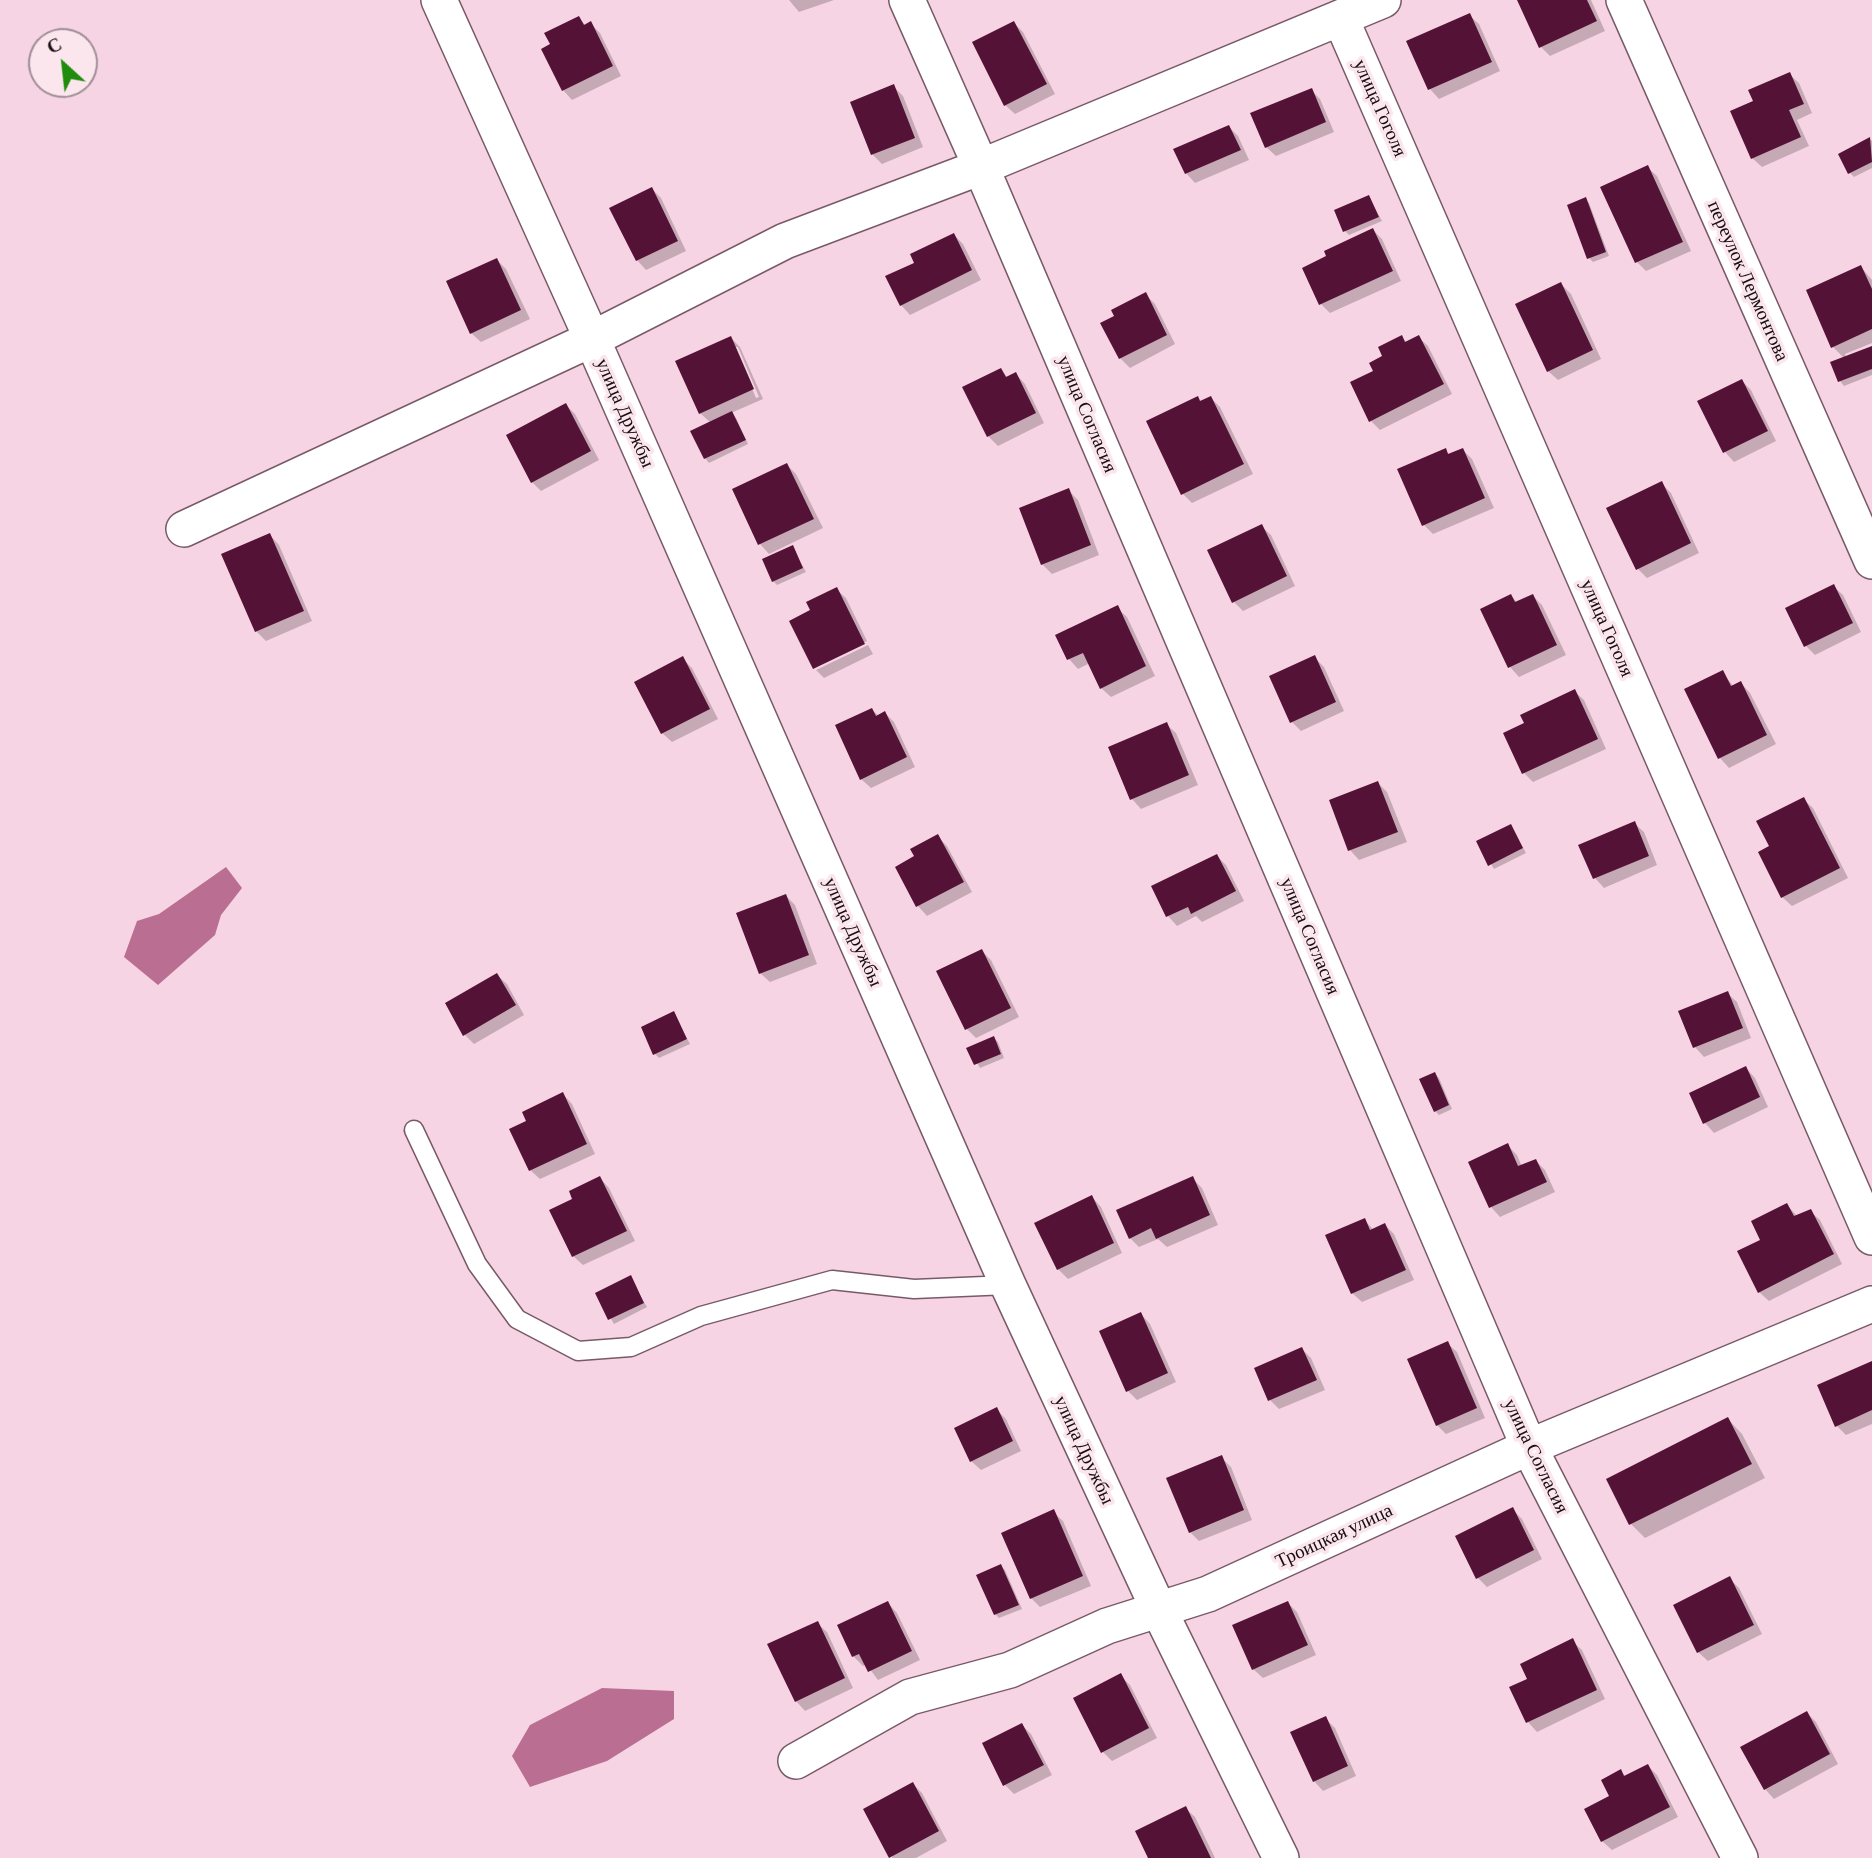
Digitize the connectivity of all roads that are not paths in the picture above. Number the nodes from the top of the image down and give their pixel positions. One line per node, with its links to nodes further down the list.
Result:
1 (439, 0): 7 (street, улица Дружбы)
2 (907, 0): 6 (street, улица Согласия)
3 (1383, 0): 5 (street)
4 (1624, 0): 9 (street, переулок Лермонтова)
5 (1341, 19): 6 (street); 11 (street, улица Гоголя)
6 (981, 167): 7 (street); 14 (street, улица Согласия)
7 (592, 339): 8 (street); 12 (street, улица Дружбы)
8 (184, 529)
9 (1872, 561)
10 (414, 1130): 12 (lane)
11 (1872, 1237)
12 (1008, 1285): 15 (street, улица Дружбы)
13 (1872, 1304): 14 (street, Троицкая улица)
14 (1529, 1447): 15 (street, Троицкая улица); 18 (street, улица Согласия)
15 (1158, 1608): 16 (street, Троицкая улица); 17 (street, улица Дружбы)
16 (796, 1761)
17 (1281, 1858)
18 (1740, 1858)

